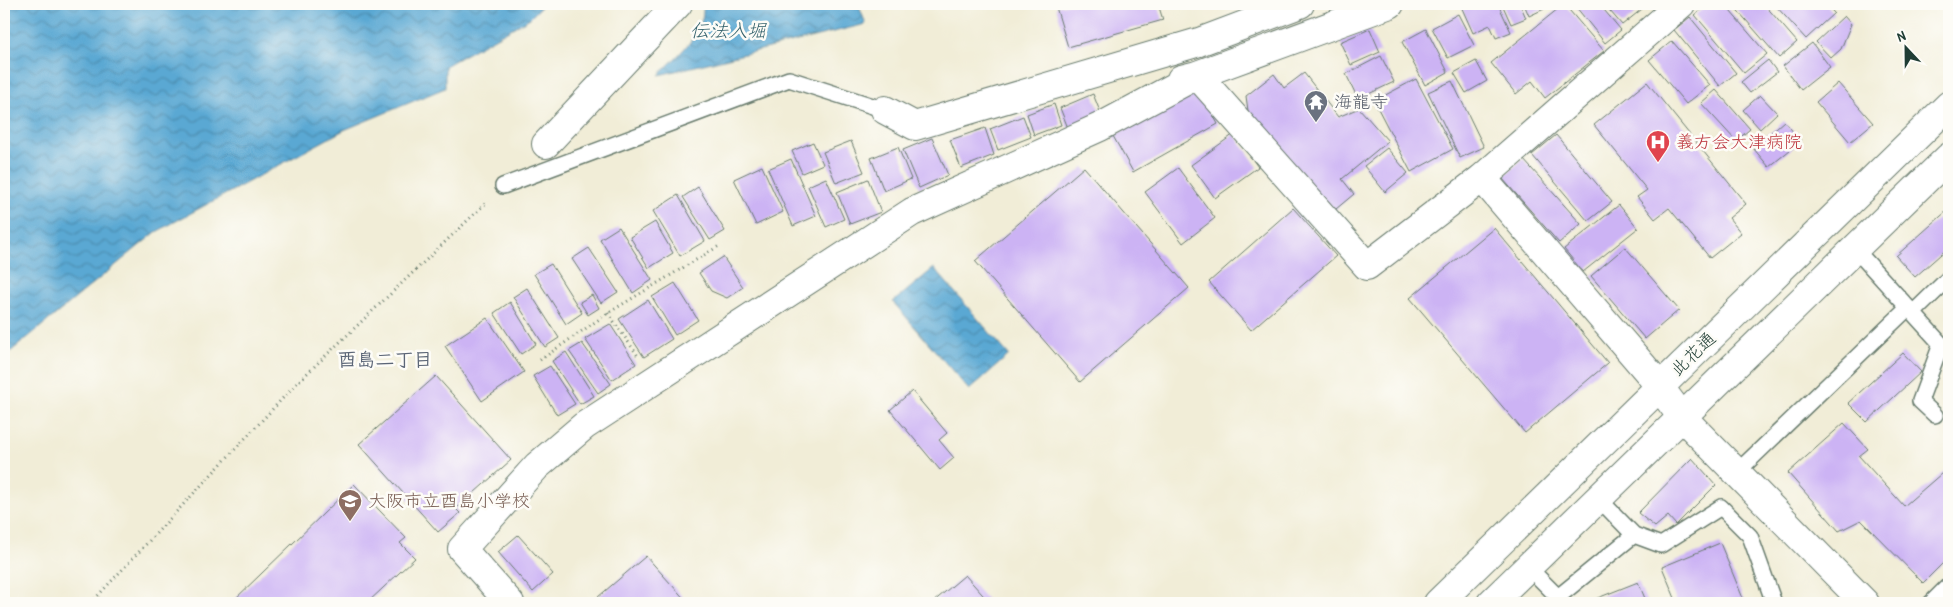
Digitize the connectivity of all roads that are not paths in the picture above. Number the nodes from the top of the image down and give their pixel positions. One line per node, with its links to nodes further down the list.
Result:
1 (678, 4): 9 (street)
2 (1300, 4): 8 (street)
3 (1390, 4): 5 (street)
4 (1681, 4): 11 (street)
5 (1198, 75): 6 (street); 11 (street); 25 (street)
6 (1134, 92)
7 (1949, 105): 16 (street, 此花通)
8 (885, 110): 12 (lane)
9 (546, 144)
10 (1945, 170): 13 (street)
11 (1482, 178): 16 (street)
12 (503, 186)
13 (1855, 249): 15 (lane); 18 (street)
14 (1949, 278): 15 (lane)
15 (1911, 310): 17 (lane); 19 (lane)
16 (1659, 387): 18 (street); 26 (street, 此花通)
17 (1935, 415)
18 (1682, 417): 19 (street); 20 (street)
19 (1736, 473): 29 (street)
20 (1599, 498): 21 (lane); 22 (street)
21 (1634, 535): 24 (lane); 28 (lane)
22 (1528, 567): 24 (lane); 27 (street)
23 (1949, 585): 30 (lane)
24 (1559, 600)
25 (510, 603)
26 (1438, 603)
27 (1491, 603)
28 (1774, 603)
29 (1865, 603)
30 (1931, 603)

